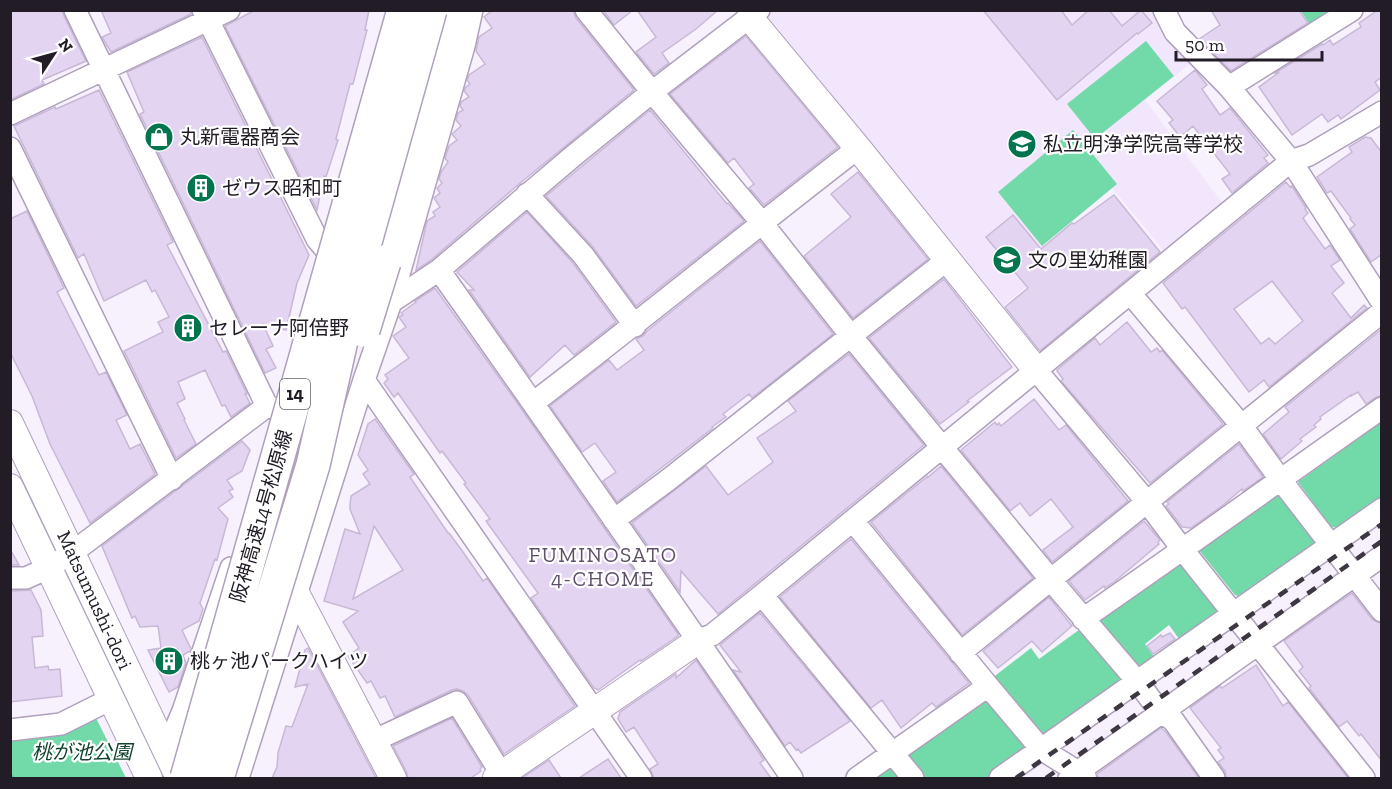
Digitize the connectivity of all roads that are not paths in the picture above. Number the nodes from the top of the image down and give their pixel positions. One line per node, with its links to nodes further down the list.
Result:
1 (75, 10): 13 (street)
2 (229, 10): 12 (street)
3 (395, 10): 23 (street)
4 (404, 10): 79 (highway, 阪神高速14号松原線 / 14, bridge)
5 (430, 10): 41 (highway, 阪神高速14号松原線 / 14, bridge)
6 (455, 10): 41 (highway, bridge)
7 (472, 10): 27 (street)
8 (586, 10): 15 (street)
9 (1164, 10): 14 (street)
10 (1352, 10): 14 (street)
11 (751, 13): 15 (street); 19 (street)
12 (206, 16): 13 (street); 23 (street)
13 (103, 70): 16 (street); 36 (street)
14 (1229, 87): 20 (street)
15 (652, 92): 21 (street); 22 (street)
16 (10, 114)
17 (1378, 120): 20 (street)
18 (10, 148): 42 (street)
19 (858, 148): 22 (street); 24 (street)
20 (1292, 161): 26 (street); 28 (street)
21 (527, 194): 25 (street); 30 (street)
22 (762, 223): 30 (street); 31 (street)
23 (327, 251): 34 (street)
24 (947, 260): 31 (street); 32 (street)
25 (439, 270): 27 (street); 35 (street)
26 (1130, 293): 32 (street); 39 (street)
27 (391, 302): 33 (street)
28 (1382, 302)
29 (1382, 312): 39 (street)
30 (635, 326): 35 (street)
31 (850, 336): 40 (street); 47 (street)
32 (1036, 370): 40 (street); 45 (street)
33 (367, 372): 34 (street); 36 (street); 57 (street); 68 (street)
34 (291, 387): 36 (street)
35 (533, 403): 47 (street)
36 (275, 408): 42 (street); 73 (street)
37 (1382, 408): 43 (street)
38 (10, 423): 51 (street, Matsumushi-dori)
39 (1241, 425): 43 (street); 45 (street)
40 (943, 447): 48 (street); 56 (street)
41 (313, 465): 80 (highway, 阪神高速14号松原線 / 14, bridge)
42 (172, 478): 51 (street)
43 (1280, 479): 49 (street); 50 (street)
44 (10, 487): 53 (street, Matsumushi-dori)
45 (1147, 502): 50 (street); 56 (street)
46 (1382, 509): 49 (street)
47 (614, 520): 62 (street)
48 (854, 521): 58 (street); 64 (street)
49 (1331, 545): 54 (street); 60 (street)
50 (1183, 550): 60 (street); 61 (street)
51 (73, 552): 53 (street); 73 (street, Matsumushi-dori)
52 (1382, 556): 54 (street)
53 (48, 568): 55 (street); 67 (street, Matsumushi-dori)
54 (1355, 575): 59 (street); 63 (street)
55 (10, 578)
56 (1050, 579): 61 (street); 64 (street)
57 (297, 595): 71 (street); 81 (street)
58 (762, 595): 62 (street); 74 (street)
59 (1382, 611)
60 (1234, 613): 63 (street); 65 (street)
61 (1083, 619): 65 (street)
62 (699, 640): 68 (street); 84 (street)
63 (1258, 644): 69 (street); 89 (street)
64 (960, 653): 66 (street)
65 (1137, 681): 69 (street); 72 (street)
66 (988, 686): 72 (street); 74 (street)
67 (111, 699): 70 (street); 77 (street, Matsumushi-dori)
68 (593, 711): 75 (street); 83 (street)
69 (1161, 713): 76 (street); 88 (street)
70 (10, 730)
71 (373, 741): 75 (street); 82 (street)
72 (1041, 749): 76 (street); 87 (street)
73 (166, 751): 78 (street, Matsumushi-dori)
74 (891, 754): 85 (street); 86 (street)
75 (499, 776)
76 (1076, 776)
77 (149, 778)
78 (179, 778)
79 (187, 778)
80 (218, 778)
81 (238, 778)
82 (393, 778)
83 (641, 778)
84 (792, 778)
85 (857, 778)
86 (913, 778)
87 (1000, 778)
88 (1214, 778)
89 (1364, 778)

